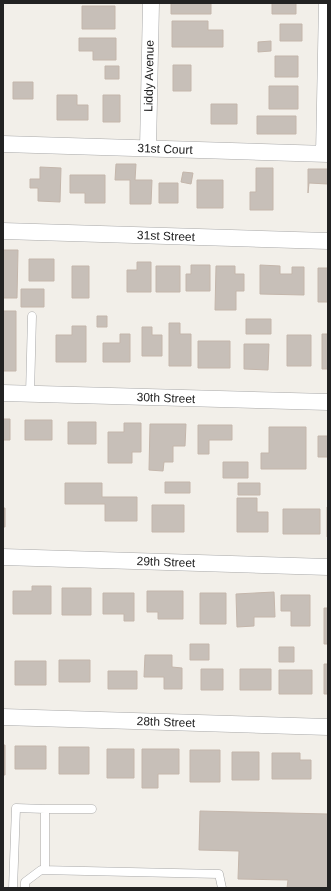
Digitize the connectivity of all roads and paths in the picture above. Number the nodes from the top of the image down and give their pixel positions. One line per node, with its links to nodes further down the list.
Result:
1 (151, 3): 5 (street, Liddy Avenue)
2 (326, 3): 3 (street)
3 (327, 72): 6 (street)
4 (3, 144): 5 (street, 31st Court)
5 (148, 148): 6 (street, 31st Court)
6 (326, 154)
7 (3, 231): 8 (street, 31st Street)
8 (328, 241)
9 (32, 316): 11 (lane)
10 (3, 393): 11 (street, 30th Street)
11 (30, 394): 12 (street, 30th Street)
12 (328, 402)
13 (3, 557): 14 (street, 29th Street)
14 (328, 567)
15 (3, 717): 16 (street, 28th Street)
16 (328, 727)
17 (45, 809): 18 (lane); 19 (lane); 20 (lane)
18 (92, 809)
19 (45, 870): 21 (lane); 22 (lane)
20 (13, 888)
21 (25, 888)
22 (222, 888)

